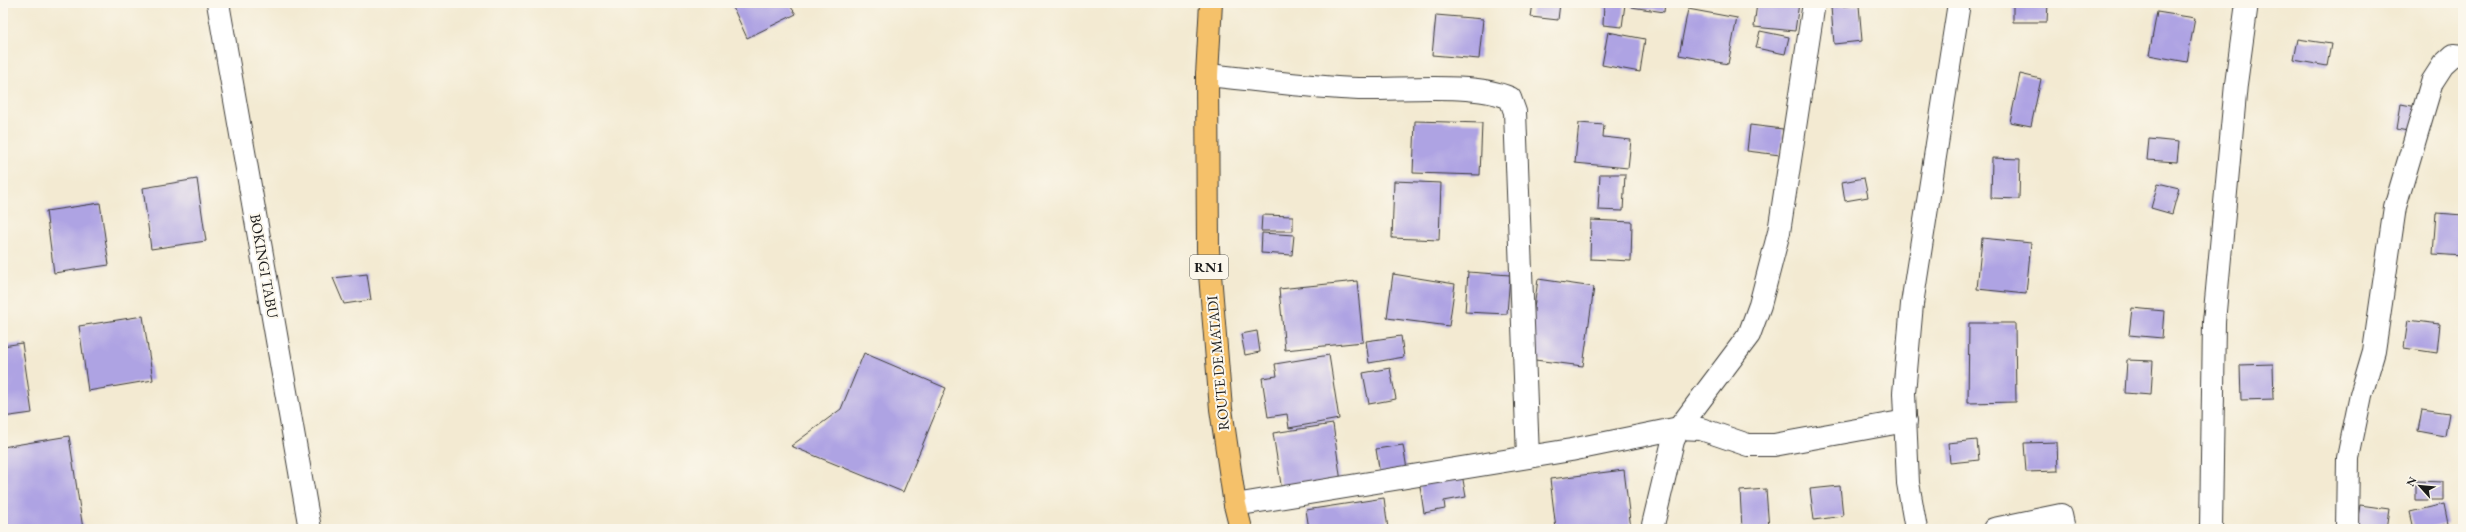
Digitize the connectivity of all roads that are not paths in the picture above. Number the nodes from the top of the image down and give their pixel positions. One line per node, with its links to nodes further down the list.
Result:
1 (218, 3): 12 (street, BOKINGI TABU)
2 (1211, 3): 7 (highway, ROUTE DE MATADI / RN1)
3 (1814, 3): 9 (street)
4 (1959, 3): 8 (street)
5 (2247, 3): 18 (street)
6 (2463, 56): 19 (street)
7 (1207, 75): 10 (street); 11 (highway, ROUTE DE MATADI / RN1)
8 (1906, 421): 9 (street); 15 (street)
9 (1679, 428): 10 (street); 14 (street)
10 (1528, 457): 11 (street)
11 (1235, 505): 13 (highway, ROUTE DE MATADI / RN1)
12 (310, 529)
13 (1241, 529)
14 (1652, 529)
15 (1916, 529)
16 (1994, 529): 17 (street)
17 (2064, 529)
18 (2211, 529)
19 (2347, 529)

